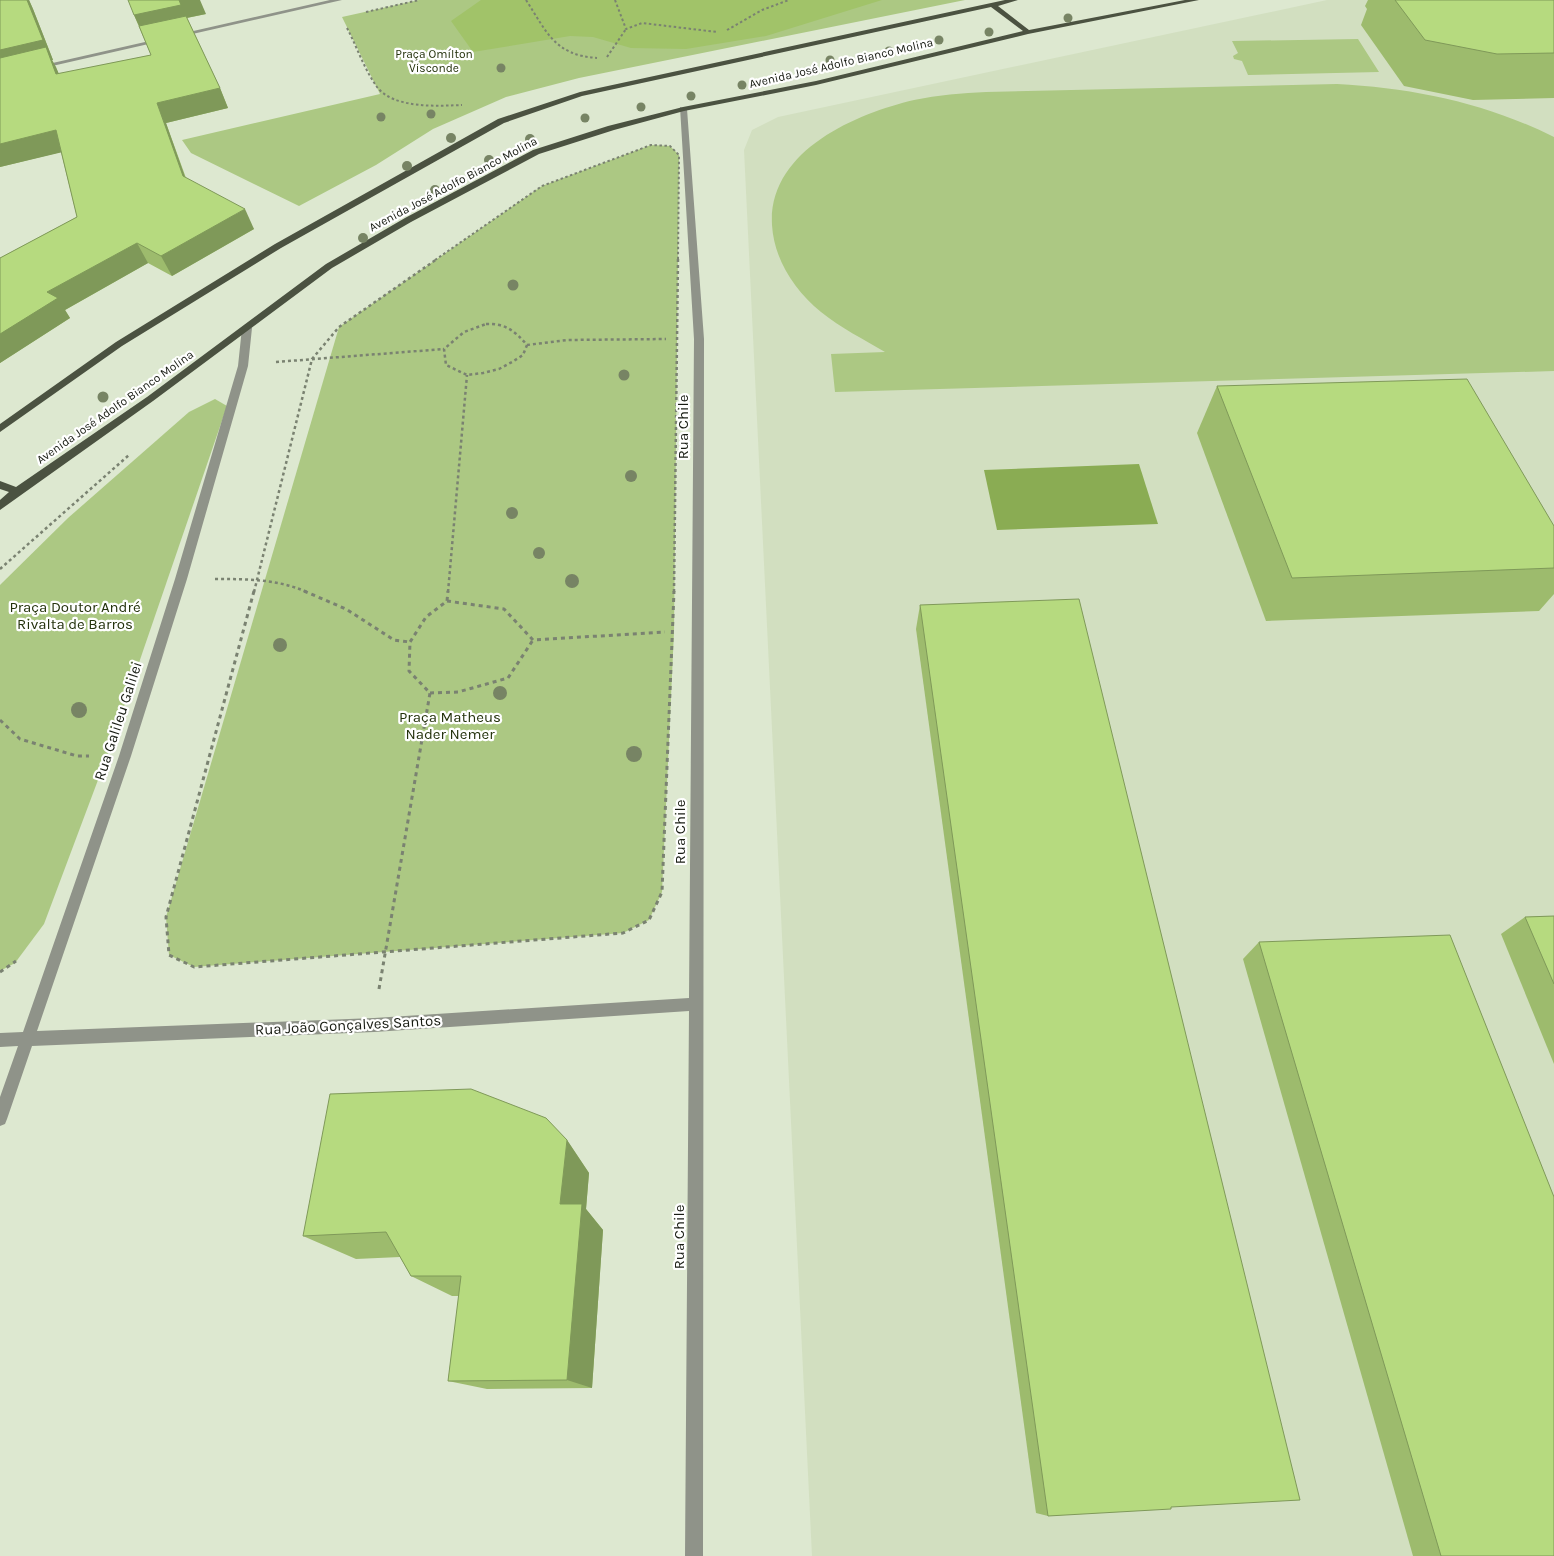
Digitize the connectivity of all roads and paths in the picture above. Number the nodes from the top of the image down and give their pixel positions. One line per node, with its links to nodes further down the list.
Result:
1 (339, 0): 17 (street)
2 (419, 0): 9 (path)
3 (526, 0): 16 (path)
4 (615, 0): 11 (path)
5 (789, 0): 13 (path)
6 (1015, 0): 8 (main road, Avenida José Adolfo Bianco Molina)
7 (1196, 0): 12 (main road, Avenida José Adolfo Bianco Molina)
8 (993, 5): 12 (main road); 29 (main road, Avenida José Adolfo Bianco Molina)
9 (361, 13)
10 (346, 25): 18 (path)
11 (626, 29): 13 (path); 15 (path)
12 (1028, 32): 19 (main road, Avenida José Adolfo Bianco Molina)
13 (722, 33): 14 (path)
14 (714, 35)
15 (615, 56)
16 (599, 58)
17 (28, 69)
18 (470, 105)
19 (683, 109): 20 (main road, Avenida José Adolfo Bianco Molina); 23 (street, Rua Chile)
20 (246, 328): 27 (street, Rua Galileu Galilei); 32 (main road, Avenida José Adolfo Bianco Molina)
21 (667, 339): 24 (path)
22 (677, 339): 23 (path); 26 (path); 38 (path)
23 (699, 339): 45 (street, Rua Chile)
24 (527, 344): 25 (path); 28 (path)
25 (444, 350): 26 (path); 28 (path)
26 (312, 358): 27 (path); 35 (path)
27 (243, 366): 36 (street, Rua Galileu Galilei)
28 (467, 375): 37 (path)
29 (0, 429)
30 (131, 453): 34 (path)
31 (0, 485): 32 (main road)
32 (17, 491): 33 (main road, Avenida José Adolfo Bianco Molina)
33 (0, 506)
34 (0, 569)
35 (257, 578): 36 (path); 40 (path); 44 (path)
36 (181, 579): 47 (street, Rua Galileu Galilei)
37 (447, 601): 39 (path); 40 (path)
38 (674, 632): 39 (path); 44 (path)
39 (533, 640): 41 (path)
40 (410, 642): 41 (path)
41 (430, 693): 44 (path)
42 (0, 720): 43 (path)
43 (94, 756)
44 (385, 953): 46 (path)
45 (696, 1004): 46 (street, Rua João Gonçalves Santos); 50 (street, Rua Chile)
46 (374, 1025): 47 (street, Rua João Gonçalves Santos)
47 (28, 1039): 48 (street, Rua João Gonçalves Santos); 49 (street, Rua Galileu Galilei)
48 (0, 1040)
49 (0, 1119)
50 (694, 1556)

